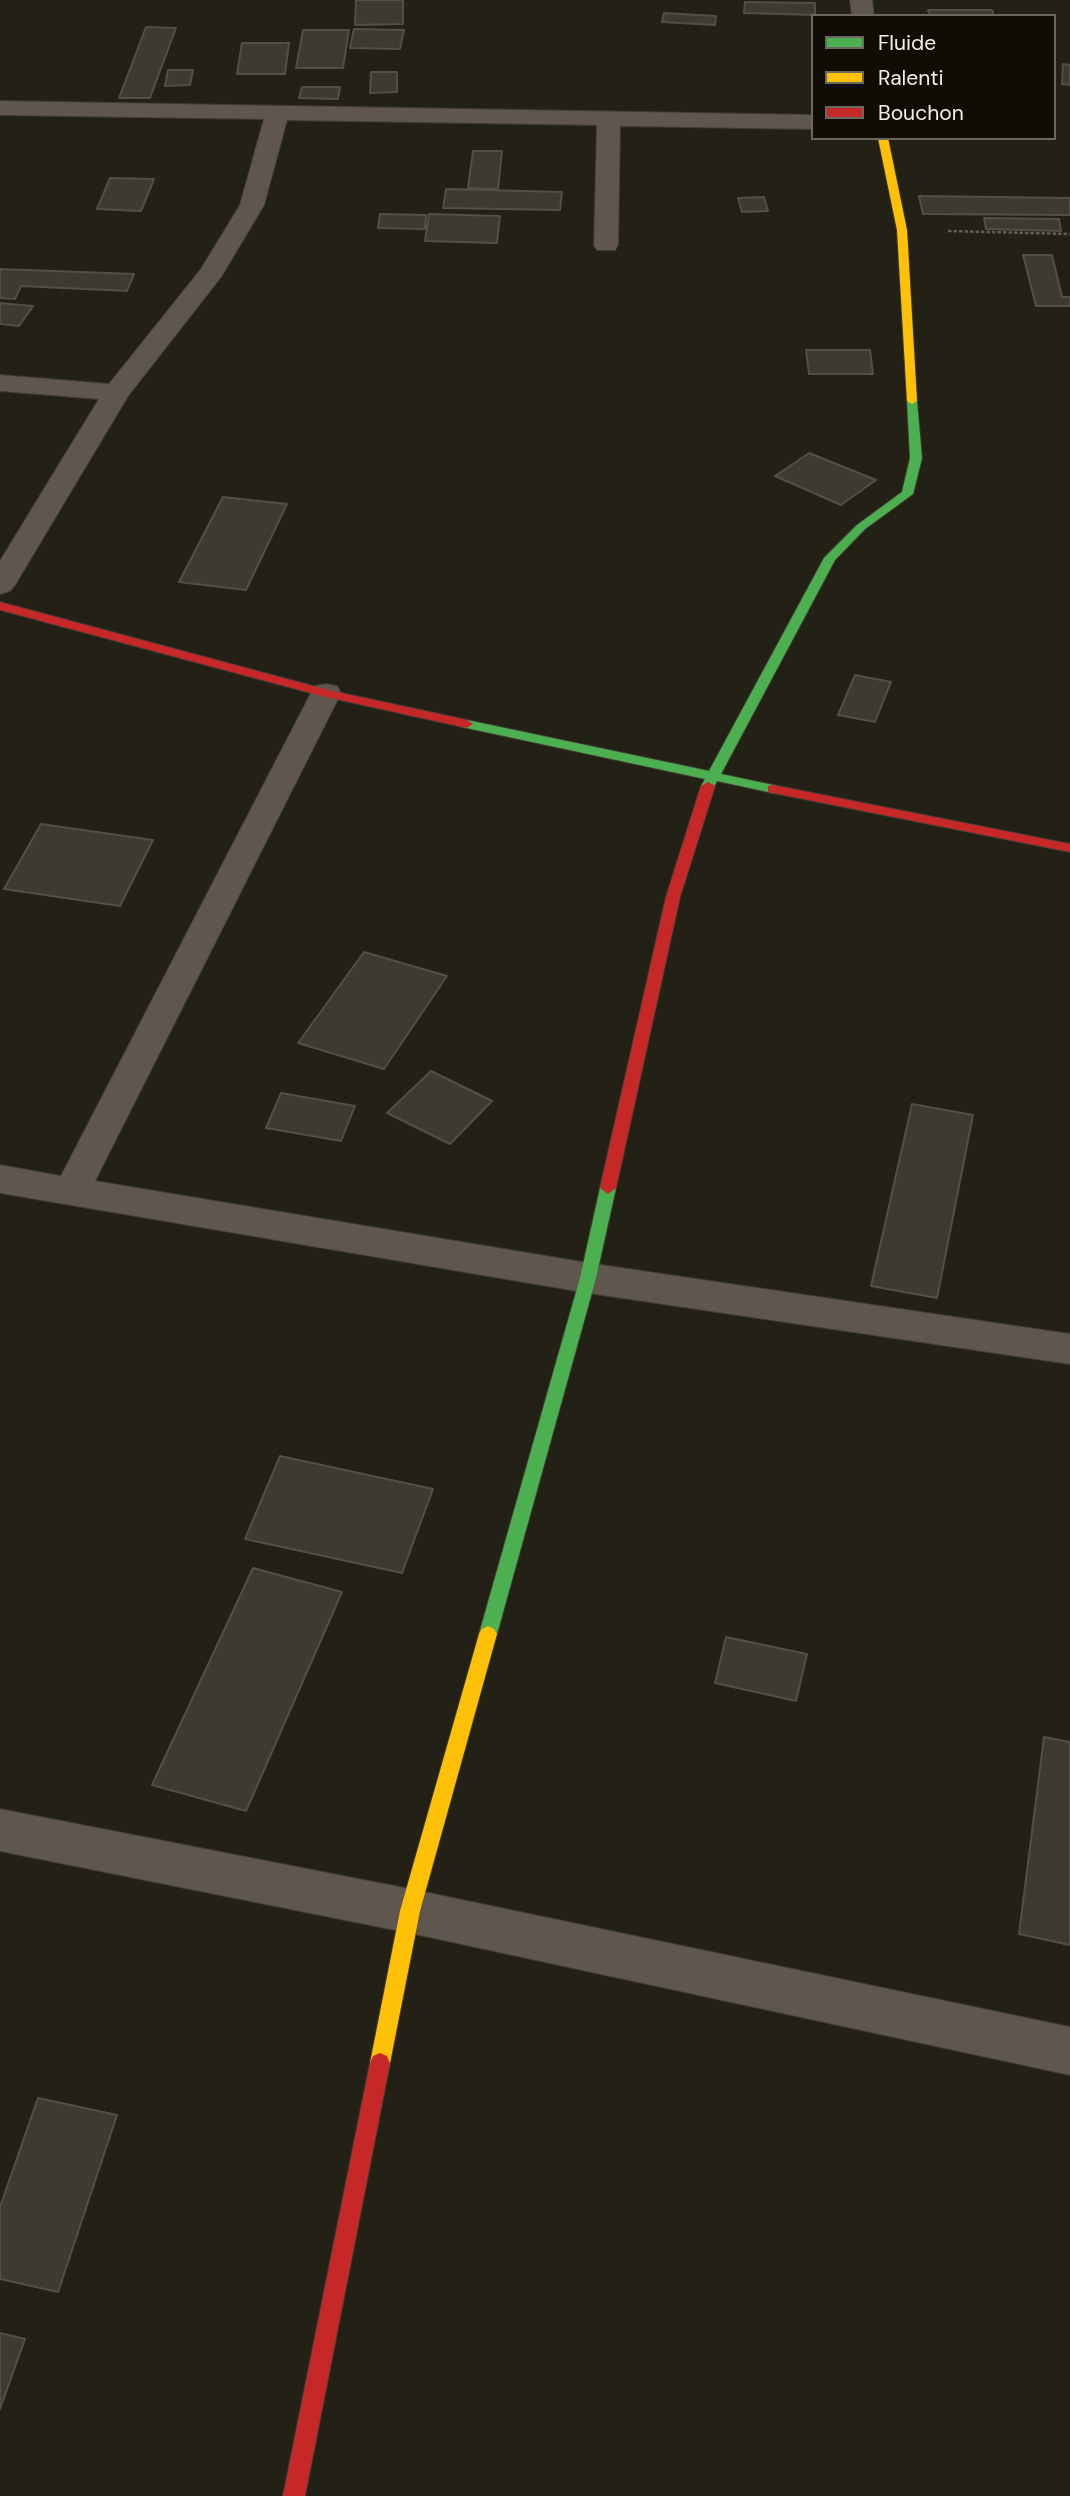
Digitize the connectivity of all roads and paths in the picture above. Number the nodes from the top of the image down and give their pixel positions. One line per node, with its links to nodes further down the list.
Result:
1 (0, 108): 2 (street)
2 (277, 114): 3 (street); 10 (street)
3 (609, 121): 4 (street); 8 (street)
4 (811, 122)
5 (883, 140): 6 (street)
6 (901, 230): 7 (path); 14 (street)
7 (1070, 234)
8 (606, 245)
9 (0, 383): 10 (street)
10 (116, 393): 11 (street)
11 (0, 586)
12 (0, 606): 13 (street)
13 (326, 692): 14 (street); 17 (street)
14 (711, 777): 15 (street); 18 (street)
15 (1070, 848)
16 (0, 1179): 17 (street)
17 (72, 1190): 18 (street)
18 (588, 1278): 19 (street); 21 (street)
19 (1070, 1349)
20 (0, 1830): 21 (street)
21 (410, 1911): 22 (street); 23 (street)
22 (1070, 2051)
23 (294, 2496)

